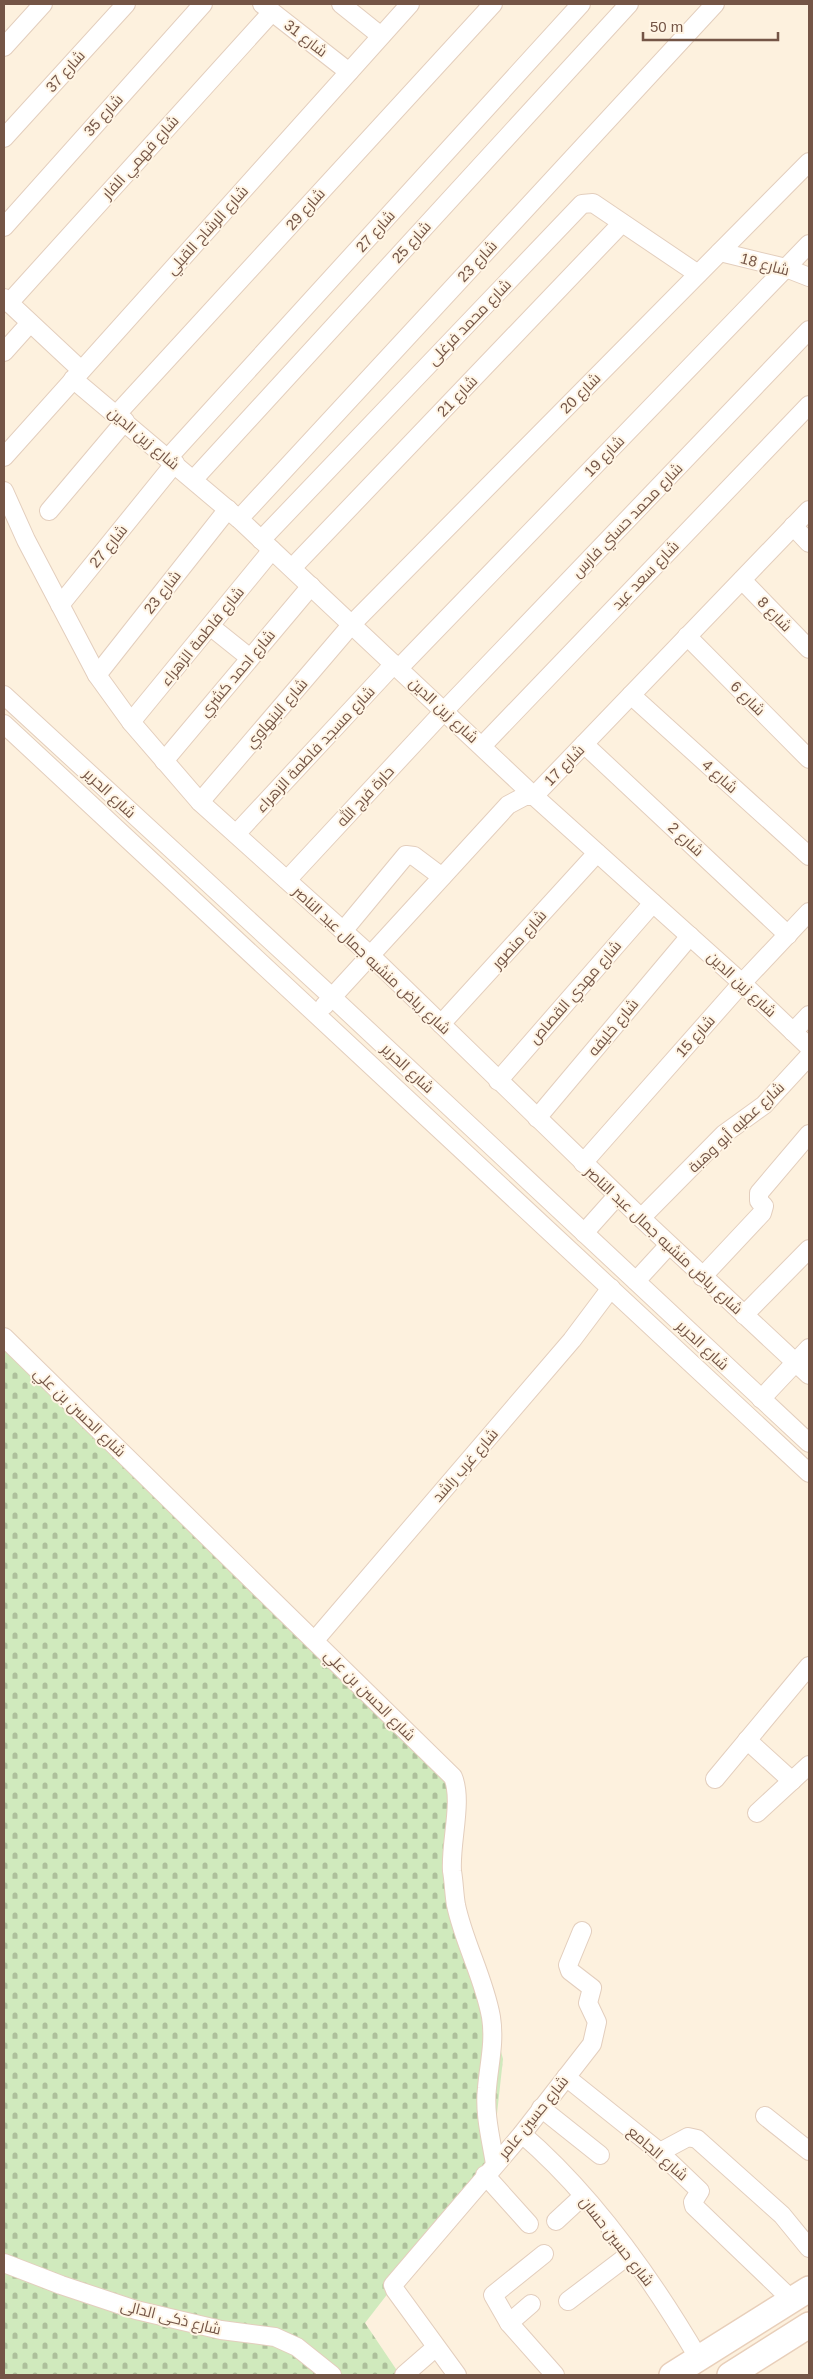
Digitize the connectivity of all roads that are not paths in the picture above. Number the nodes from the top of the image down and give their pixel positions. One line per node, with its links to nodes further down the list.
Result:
1 (42, 4): 12 (street)
2 (126, 4): 14 (street, شارع 37)
3 (203, 4): 17 (street, شارع 35)
4 (341, 4): 11 (street)
5 (410, 4): 11 (street, شارع الرشاح القبلي)
6 (493, 4): 29 (street, شارع 29)
7 (581, 4): 31 (street, شارع 27)
8 (629, 4): 32 (street, شارع 25)
9 (715, 4): 36 (street, شارع 23)
10 (267, 8): 13 (street, شارع 31); 23 (street, شارع فهمي الفار)
11 (381, 36): 13 (street, شارع الرشاح القبلي)
12 (4, 47)
13 (349, 72): 27 (street, شارع الرشاح القبلي)
14 (4, 138)
15 (809, 162): 19 (street, شارع 20)
16 (622, 223): 21 (street, شارع محمد فرغلى); 39 (street, شارع محمد فرغلى); 40 (street, شارع 21)
17 (4, 227)
18 (809, 244): 20 (street, شارع 19)
19 (720, 252): 20 (street, شارع 18); 21 (street, شارع 20)
20 (786, 268): 22 (street, شارع 18); 49 (street, شارع 19)
21 (698, 274): 44 (street, شارع 20)
22 (809, 277)
23 (6, 301): 24 (street, شارع زين الدين)
24 (30, 323): 26 (street); 27 (street, شارع زين الدين)
25 (809, 330): 53 (street, شارع محمد حسني فارس)
26 (4, 352)
27 (77, 375): 29 (street, شارع زين الدين); 30 (street, شارع الرشاح القبلي)
28 (809, 405): 57 (street, شارع سعد عيد)
29 (121, 418): 31 (street, شارع زين الدين); 35 (street, شارع 29)
30 (4, 457)
31 (171, 460): 32 (street, شارع زين الدين); 43 (street, شارع 27)
32 (194, 480): 36 (street, شارع زين الدين)
33 (4, 491): 43 (street, شارع رياض منشيه جمال عبد الناصر)
34 (809, 510): 37 (street, شارع 17)
35 (50, 511)
36 (233, 514): 39 (street, شارع زين الدين); 50 (street, شارع 23)
37 (793, 526): 38 (street); 41 (street, شارع 17)
38 (809, 543)
39 (267, 545): 40 (street, شارع زين الدين); 45 (street, شارع فاطمة الزهراء)
40 (292, 568): 42 (street, شارع زين الدين)
41 (742, 580): 46 (street, شارع 17); 47 (street, شارع 8)
42 (311, 586): 44 (street, شارع زين الدين); 48 (street, شارع احمد كشري)
43 (60, 605): 50 (street, شارع رياض منشيه جمال عبد الناصر)
44 (352, 624): 49 (street, شارع زين الدين); 61 (street, شارع البنهاوي)
45 (210, 626): 48 (street); 54 (street, شارع فاطمة الزهراء)
46 (688, 636): 52 (street, شارع 17); 58 (street, شارع 6)
47 (809, 649)
48 (250, 658): 59 (street, شارع احمد كشري)
49 (397, 666): 53 (street, شارع زين الدين); 62 (street, شارع مسجد فاطمة الزهراء)
50 (97, 675): 54 (street, شارع رياض منشيه جمال عبد الناصر)
51 (4, 695): 63 (street, شارع الحرير)
52 (630, 695): 56 (street, شارع 17); 65 (street, شارع 4)
53 (444, 711): 57 (street, شارع زين الدين); 68 (street, حارة فرج الله)
54 (131, 722): 59 (street, شارع رياض منشيه جمال عبد الناصر)
55 (4, 724): 66 (street, شارع الحرير)
56 (584, 744): 60 (street, شارع 17); 72 (street, شارع 2)
57 (482, 746): 60 (street, شارع زين الدين)
58 (809, 759)
59 (164, 761): 61 (street, شارع رياض منشيه جمال عبد الناصر)
60 (534, 796): 64 (street, شارع زين الدين); 67 (street, شارع 17)
61 (200, 802): 62 (street, شارع رياض منشيه جمال عبد الناصر)
62 (236, 834): 68 (street, شارع رياض منشيه جمال عبد الناصر)
63 (172, 850): 66 (street); 76 (street, شارع الحرير)
64 (597, 853): 69 (street, شارع زين الدين); 79 (street, شارع منصور)
65 (809, 856)
66 (157, 866): 77 (street, شارع الحرير)
67 (442, 877): 71 (street); 74 (street, شارع 17)
68 (287, 880): 71 (street, شارع رياض منشيه جمال عبد الناصر)
69 (653, 903): 73 (street, شارع زين الدين); 83 (street, شارع مهدي القصاص)
70 (809, 912): 72 (street, شارع 15)
71 (343, 931): 74 (street, شارع رياض منشيه جمال عبد الناصر)
72 (788, 935): 75 (street, شارع 15)
73 (690, 936): 75 (street, شارع زين الدين); 84 (street, شارع خليفه)
74 (370, 955): 76 (street, شارع 17); 79 (street, شارع رياض منشيه جمال عبد الناصر)
75 (742, 983): 80 (street, شارع زين الدين); 86 (street, شارع 15)
76 (332, 997): 77 (street, شارع 17); 87 (street, شارع الحرير)
77 (317, 1014): 89 (street, شارع الحرير)
78 (809, 1015): 80 (street)
79 (441, 1024): 83 (street, شارع رياض منشيه جمال عبد الناصر)
80 (793, 1032): 81 (street, شارع زين الدين)
81 (809, 1047)
82 (809, 1056): 92 (street, شارع عطيه أبو وهبة)
83 (498, 1080): 84 (street, شارع رياض منشيه جمال عبد الناصر)
84 (537, 1118): 86 (street, شارع رياض منشيه جمال عبد الناصر)
85 (809, 1134): 96 (street)
86 (583, 1163): 88 (street, شارع رياض منشيه جمال عبد الناصر)
87 (529, 1181): 89 (street); 90 (street, شارع الحرير)
88 (617, 1196): 92 (street, شارع رياض منشيه جمال عبد الناصر); 93 (street)
89 (514, 1197): 91 (street, شارع الحرير)
90 (551, 1202): 91 (street); 93 (street, شارع الحرير)
91 (536, 1218): 98 (street, شارع الحرير)
92 (640, 1218): 94 (street, شارع رياض منشيه جمال عبد الناصر)
93 (584, 1233): 97 (street, شارع الحرير)
94 (669, 1245): 96 (street, شارع رياض منشيه جمال عبد الناصر); 97 (street)
95 (809, 1249): 99 (street)
96 (702, 1277): 99 (street, شارع رياض منشيه جمال عبد الناصر)
97 (636, 1281): 104 (street, شارع الحرير)
98 (611, 1288): 106 (street, شارع الحرير); 107 (street, شارع غرب راشد)
99 (744, 1316): 102 (street, شارع رياض منشيه جمال عبد الناصر)
100 (4, 1337): 107 (street, شارع الحسن بن علي)
101 (809, 1348): 102 (street)
102 (795, 1363): 103 (street, شارع رياض منشيه جمال عبد الناصر); 104 (street)
103 (809, 1376)
104 (761, 1399): 105 (street, شارع الحرير)
105 (809, 1443)
106 (809, 1473)
107 (315, 1640): 122 (street, شارع الحسن بن علي)
108 (809, 1666): 109 (street)
109 (747, 1740): 111 (street); 112 (street)
110 (809, 1765): 112 (street)
111 (715, 1778)
112 (792, 1781): 113 (street)
113 (757, 1813)
114 (582, 1931): 115 (street, شارع حسين عامر)
115 (566, 2077): 116 (street, شارع حسين عامر); 120 (street, شارع الجامع)
116 (541, 2108): 118 (street, شارع حسين عامر); 121 (street)
117 (765, 2116): 119 (street)
118 (522, 2134): 122 (street, شارع حسين عامر); 123 (street, شارع حسين حسان)
119 (809, 2151)
120 (660, 2152): 126 (street); 130 (street, شارع الجامع)
121 (600, 2155)
122 (490, 2169): 125 (street); 135 (street, شارع حسين عامر)
123 (582, 2196): 124 (street); 128 (street, شارع حسين حسان)
124 (556, 2221)
125 (529, 2224)
126 (809, 2248)
127 (544, 2254): 133 (street)
128 (630, 2254): 131 (street); 136 (street, شارع حسين حسان)
129 (4, 2263): 137 (street, شارع ذكى الدالى)
130 (801, 2295): 136 (main road)
131 (568, 2301)
132 (532, 2304): 133 (street)
133 (510, 2322): 140 (street)
134 (809, 2325): 142 (main road)
135 (435, 2348): 138 (street); 139 (street)
136 (699, 2358): 141 (main road)
137 (332, 2375)
138 (404, 2375)
139 (457, 2375)
140 (555, 2375)
141 (672, 2375)
142 (730, 2375)

